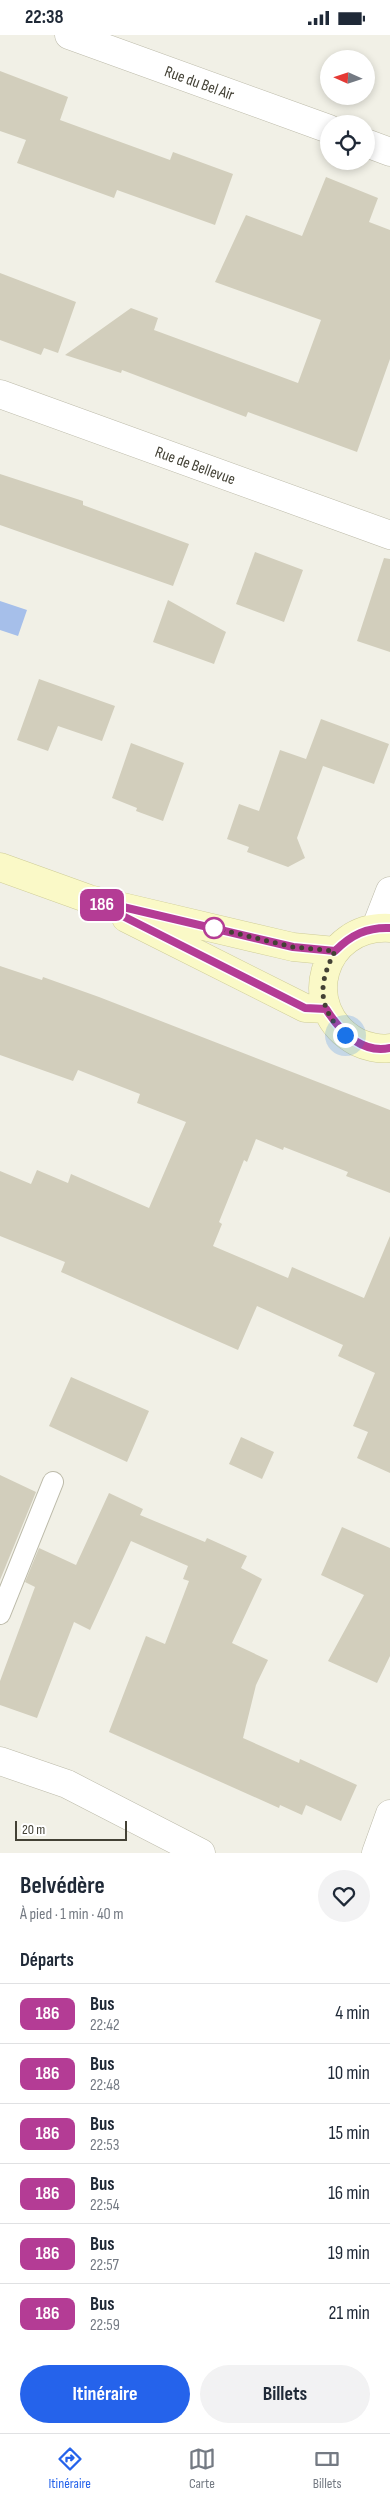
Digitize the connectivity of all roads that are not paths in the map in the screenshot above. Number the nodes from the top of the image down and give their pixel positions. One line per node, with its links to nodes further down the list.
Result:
1 (69, 35): 2 (street, Rue du Bel Air)
2 (320, 126)
3 (375, 146): 4 (street)
4 (390, 151)
5 (0, 394): 6 (street, Rue de Bellevue)
6 (390, 535)
7 (0, 867): 9 (main road)
8 (390, 891): 10 (street)
9 (89, 899): 11 (main road); 12 (main road)
10 (383, 928): 11 (main road)
11 (335, 951): 12 (main road)
12 (326, 1009): 13 (main road)
13 (390, 1048)
14 (53, 1482): 15 (lane)
15 (0, 1614)
16 (0, 1761): 18 (street)
17 (390, 1814): 19 (street)
18 (201, 1853)
19 (376, 1853)

